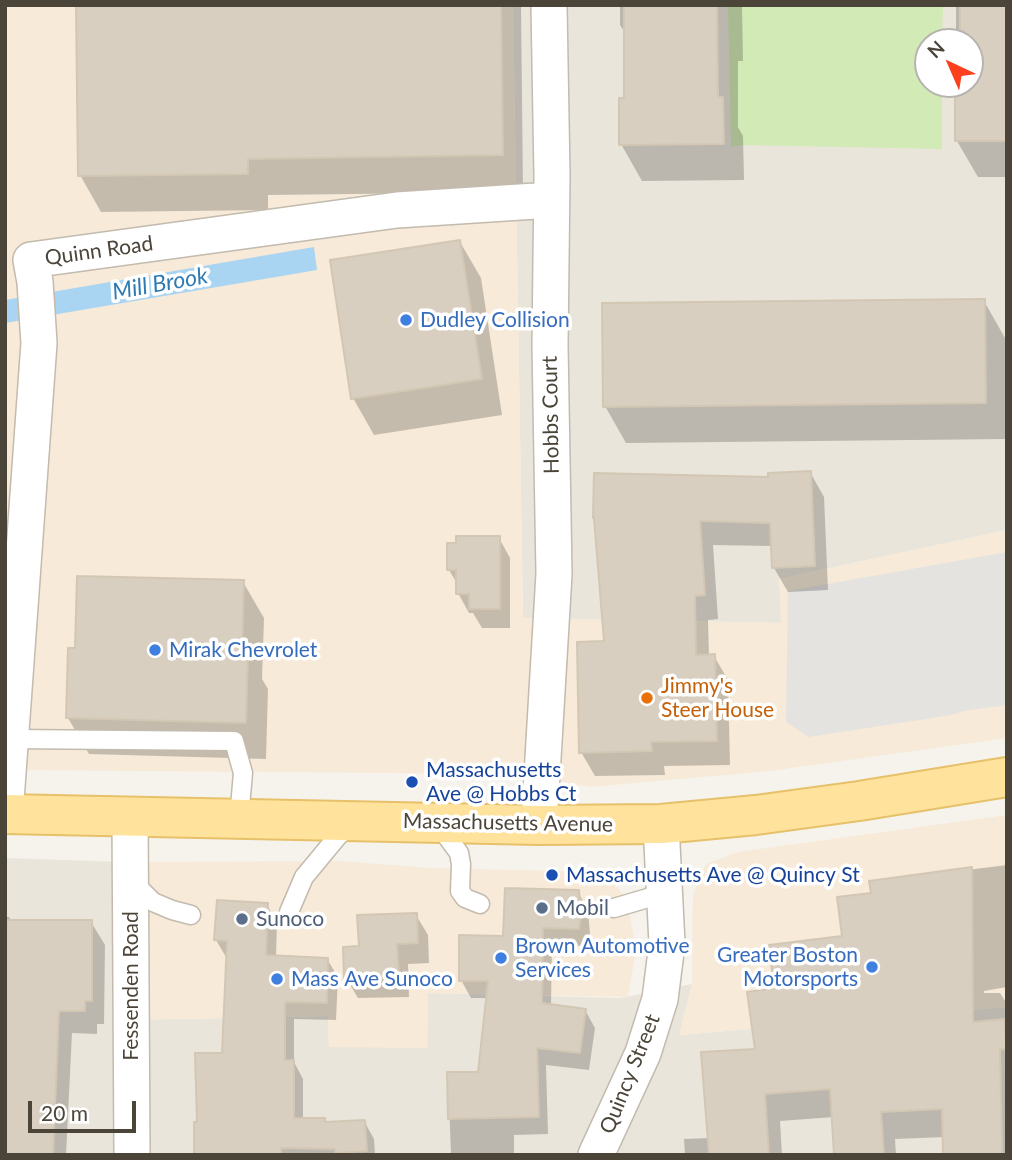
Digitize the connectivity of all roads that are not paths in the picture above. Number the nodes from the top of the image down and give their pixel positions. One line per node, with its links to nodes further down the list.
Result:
1 (549, 5): 2 (street, Hobbs Court)
2 (551, 200): 3 (street, Quinn Road); 11 (street, Hobbs Court)
3 (11, 739): 5 (street, Quinn Road); 7 (lane)
4 (1007, 777): 10 (main road, Massachusetts Avenue)
5 (5, 814): 6 (main road, Massachusetts Avenue)
6 (130, 816): 7 (main road, Massachusetts Avenue); 12 (street, Fessenden Road)
7 (239, 818): 8 (main road, Massachusetts Avenue)
8 (355, 821): 9 (main road, Massachusetts Avenue); 16 (lane)
9 (437, 823): 11 (main road, Massachusetts Avenue); 14 (lane)
10 (661, 824): 11 (main road, Massachusetts Avenue); 13 (street, Quincy Street)
11 (539, 825)
12 (131, 880): 17 (lane); 18 (street, Fessenden Road)
13 (664, 893): 15 (lane); 19 (street, Quincy Street)
14 (480, 904)
15 (614, 908)
16 (289, 912)
17 (191, 915)
18 (132, 1155)
19 (596, 1155)

